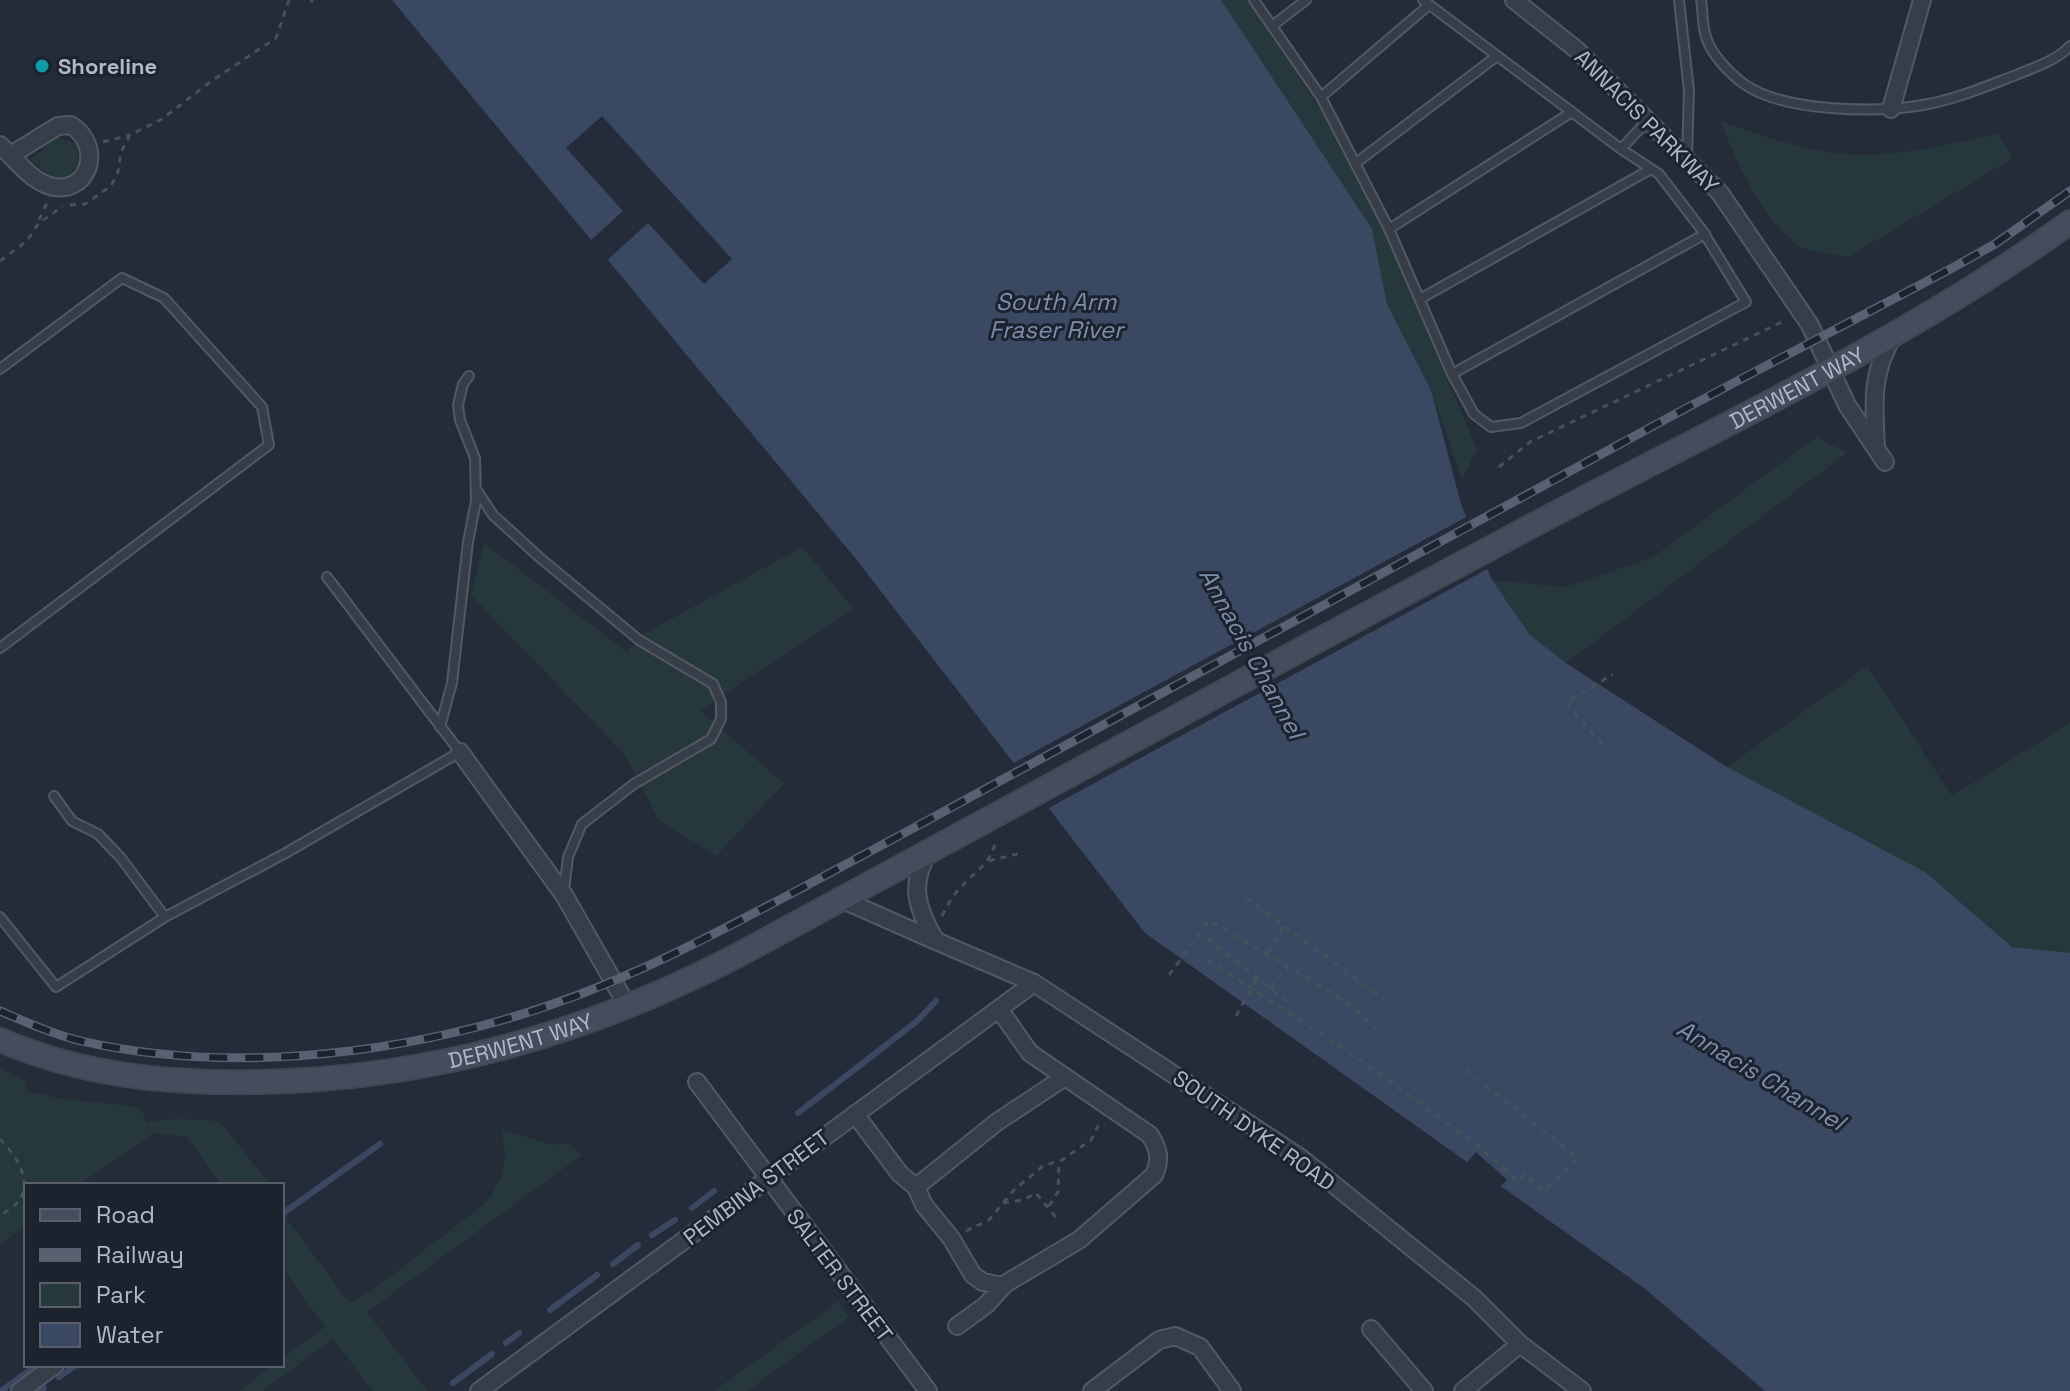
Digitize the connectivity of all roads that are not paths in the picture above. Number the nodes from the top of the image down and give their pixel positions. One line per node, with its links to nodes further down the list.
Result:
1 (1254, 0): 8 (lane)
2 (1306, 0): 8 (lane)
3 (1514, 0): 14 (street, ANNACIS PARKWAY)
4 (1679, 0): 17 (lane)
5 (1701, 0): 12 (lane)
6 (1922, 0): 12 (street)
7 (1426, 3): 10 (lane); 11 (lane)
8 (1272, 26): 11 (lane)
9 (2070, 46): 12 (lane)
10 (1497, 56): 13 (lane); 18 (lane)
11 (1321, 97): 18 (lane)
12 (1891, 109)
13 (1572, 112): 15 (lane); 21 (lane)
14 (1649, 119): 15 (lane); 17 (street, ANNACIS PARKWAY)
15 (1621, 149): 19 (lane)
16 (5, 150): 16 (street)
17 (1687, 157): 26 (street, ANNACIS PARKWAY)
18 (1356, 163): 21 (lane)
19 (1651, 169): 22 (lane); 23 (lane)
20 (2070, 222): 24 (main road, DERWENT WAY)
21 (1389, 229): 23 (lane)
22 (1705, 234): 27 (lane); 27 (lane)
23 (1420, 299): 27 (lane)
24 (1895, 333): 26 (main road, DERWENT WAY); 26 (street, ANNACIS PARKWAY)
25 (0, 369): 31 (lane)
26 (1831, 370): 35 (main road, DERWENT WAY)
27 (1452, 374)
28 (469, 376): 29 (lane)
29 (476, 489): 32 (lane); 36 (lane)
30 (327, 577): 32 (lane)
31 (0, 648)
32 (440, 727): 33 (lane)
33 (460, 752): 36 (street); 39 (lane)
34 (54, 796): 39 (lane)
35 (930, 851): 37 (main road, DERWENT WAY); 40 (street)
36 (564, 895): 42 (street)
37 (841, 899): 40 (street, SOUTH DYKE ROAD); 42 (main road, DERWENT WAY)
38 (0, 917): 39 (lane)
39 (165, 917)
40 (938, 932): 41 (street, SOUTH DYKE ROAD)
41 (1034, 983): 43 (street, PEMBINA STREET); 53 (street, SOUTH DYKE ROAD)
42 (628, 1007): 44 (main road, DERWENT WAY)
43 (999, 1009): 45 (street); 47 (street, PEMBINA STREET)
44 (0, 1040)
45 (1065, 1077): 49 (street); 50 (street)
46 (697, 1082): 48 (street, SALTER STREET)
47 (855, 1114): 48 (street, PEMBINA STREET); 49 (street)
48 (767, 1179): 56 (street, PEMBINA STREET); 57 (street, SALTER STREET)
49 (916, 1187): 50 (street)
50 (1003, 1286): 51 (street)
51 (957, 1326)
52 (1371, 1329): 60 (street)
53 (1520, 1344): 61 (street); 62 (street, SOUTH DYKE ROAD)
54 (52, 1367): 55 (street)
55 (20, 1391)
56 (479, 1391)
57 (928, 1391)
58 (1092, 1391): 59 (street)
59 (1232, 1391)
60 (1424, 1391)
61 (1463, 1391)
62 (1582, 1391)

